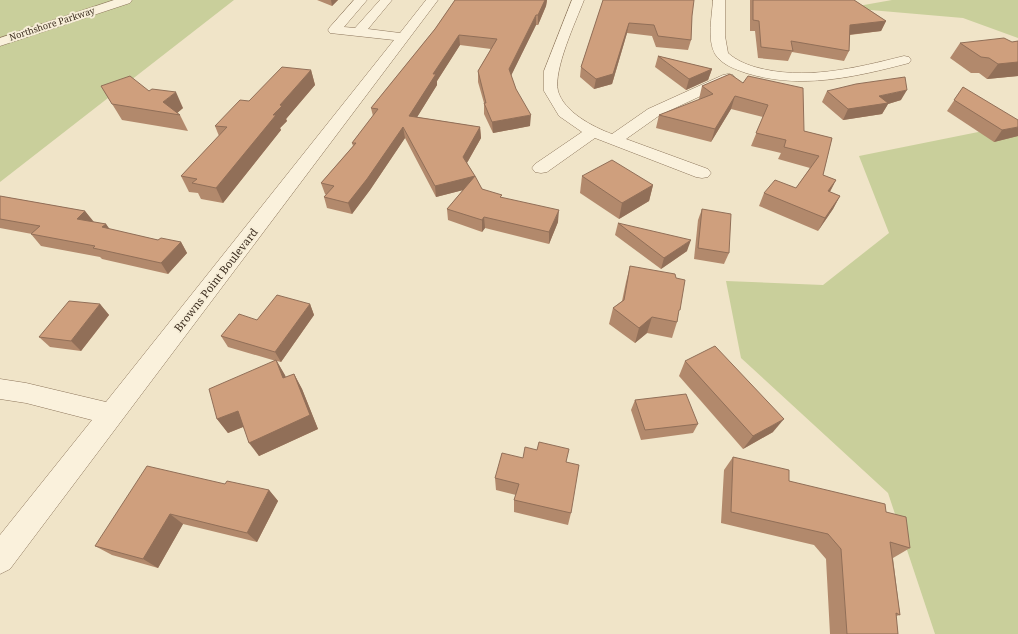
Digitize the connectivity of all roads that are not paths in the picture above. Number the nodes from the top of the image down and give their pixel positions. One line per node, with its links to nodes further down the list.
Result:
1 (126, 0): 9 (street, Northshore Parkway)
2 (361, 0): 7 (street)
3 (386, 0): 7 (street)
4 (432, 0): 8 (street, Browns Point Boulevard)
5 (578, 0): 12 (street)
6 (719, 0): 11 (street)
7 (359, 32): 8 (street)
8 (403, 37): 17 (street, Browns Point Boulevard)
9 (0, 42)
10 (904, 60): 11 (street)
11 (748, 69): 13 (street)
12 (593, 132): 13 (street); 14 (street)
13 (614, 140): 15 (street)
14 (541, 168)
15 (702, 173)
16 (0, 389): 17 (street)
17 (112, 414): 18 (street, Browns Point Boulevard)
18 (0, 559)

